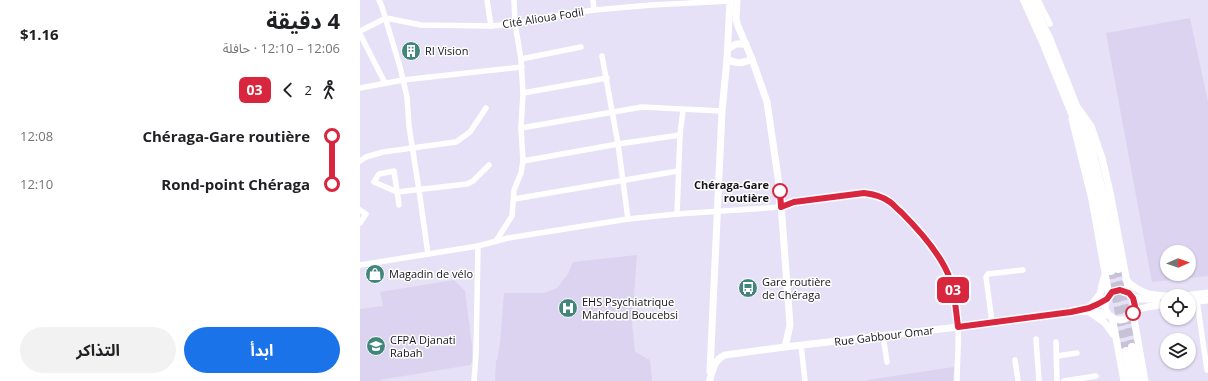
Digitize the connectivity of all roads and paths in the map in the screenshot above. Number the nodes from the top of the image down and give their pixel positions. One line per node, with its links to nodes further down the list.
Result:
1 (379, 0): 12 (street)
2 (487, 0): 15 (street)
3 (514, 0): 13 (street)
4 (593, 0): 11 (street)
5 (732, 0): 9 (street, Cité Alioua Fodil); 17 (main road); 19 (main road)
6 (1024, 0): 31 (highway)
7 (1031, 0): 31 (highway)
8 (1038, 0): 14 (street)
9 (698, 1): 10 (street, Cité Alioua Fodil)
10 (652, 2): 11 (street, Cité Alioua Fodil)
11 (594, 10): 13 (street, Cité Alioua Fodil)
12 (386, 18): 15 (street, Cité Alioua Fodil); 16 (street); 26 (street)
13 (515, 24): 15 (street, Cité Alioua Fodil); 21 (street)
14 (1050, 24)
15 (491, 26)
16 (360, 32): 27 (street)
17 (746, 44): 19 (main road); 23 (main road)
18 (581, 47): 21 (street)
19 (728, 49): 22 (main road)
20 (602, 56): 25 (street)
21 (521, 59): 24 (street)
22 (727, 59): 23 (main road); 33 (main road)
23 (752, 59): 48 (main road)
24 (522, 67): 26 (street); 29 (street)
25 (607, 78): 29 (street); 34 (street)
26 (403, 80): 27 (street); 38 (street)
27 (385, 83): 28 (street)
28 (360, 88)
29 (523, 93): 35 (street)
30 (486, 108): 38 (street)
31 (1074, 108): 59 (highway); 60 (main road)
32 (683, 110): 33 (street); 34 (street); 36 (street)
33 (722, 111): 50 (main road)
34 (613, 112): 35 (street); 37 (street)
35 (521, 128): 40 (street)
36 (680, 135): 37 (street); 42 (street)
37 (618, 144): 40 (street); 43 (street)
38 (412, 148): 39 (street); 44 (street)
39 (360, 161)
40 (523, 161): 46 (street)
41 (489, 165): 44 (street)
42 (678, 171): 43 (street); 51 (street)
43 (624, 180): 46 (street); 52 (street)
44 (419, 190): 45 (street); 56 (street)
45 (397, 192): 45 (street); 47 (street)
46 (514, 199): 54 (street)
47 (399, 205)
48 (781, 207): 50 (street); 74 (street); 81 (main road)
49 (360, 210): 53 (street)
50 (718, 212): 51 (street); 79 (main road)
51 (677, 214): 52 (street)
52 (628, 219): 54 (street)
53 (360, 223)
54 (496, 241): 55 (street)
55 (478, 246): 56 (street); 90 (street)
56 (428, 254): 57 (street)
57 (360, 265)
58 (1023, 270): 73 (street)
59 (1111, 271): 65 (main road); 70 (main road)
60 (1126, 279): 63 (main road); 64 (main road)
61 (1208, 293): 62 (main road)
62 (1196, 294)
63 (1131, 295): 65 (main road); 66 (main road); 71 (main road)
64 (1160, 296)
65 (1108, 297): 70 (main road, Rue Gabbour Omar); 72 (main road)
66 (1160, 298)
67 (1208, 300): 68 (main road)
68 (1198, 301): 87 (street)
69 (1160, 305): 71 (main road)
70 (1089, 310): 72 (main road, Rue Gabbour Omar); 73 (main road, Rue Gabbour Omar); 77 (main road)
71 (1133, 312): 72 (main road); 100 (main road)
72 (1111, 317): 77 (main road)
73 (992, 322): 74 (main road, Rue Gabbour Omar)
74 (958, 327): 75 (main road, Rue Gabbour Omar); 92 (street)
75 (883, 336): 80 (main road, Rue Gabbour Omar); 86 (street)
76 (1036, 339): 94 (street)
77 (1116, 340): 97 (main road)
78 (1056, 342): 84 (street)
79 (711, 343): 83 (main road); 89 (main road)
80 (801, 345): 81 (main road, Rue Gabbour Omar); 91 (street)
81 (785, 346): 83 (main road, Rue Gabbour Omar)
82 (1077, 353): 84 (street)
83 (725, 355): 89 (main road)
84 (1057, 356): 95 (street)
85 (1015, 360): 93 (street)
86 (887, 362)
87 (1207, 370)
88 (1096, 376): 96 (street)
89 (710, 380)
90 (474, 381)
91 (805, 381)
92 (956, 381)
93 (1018, 381)
94 (1039, 381)
95 (1057, 381)
96 (1064, 381)
97 (1124, 381)
98 (1131, 381): 99 (highway)
99 (1138, 381)
100 (1145, 381)

